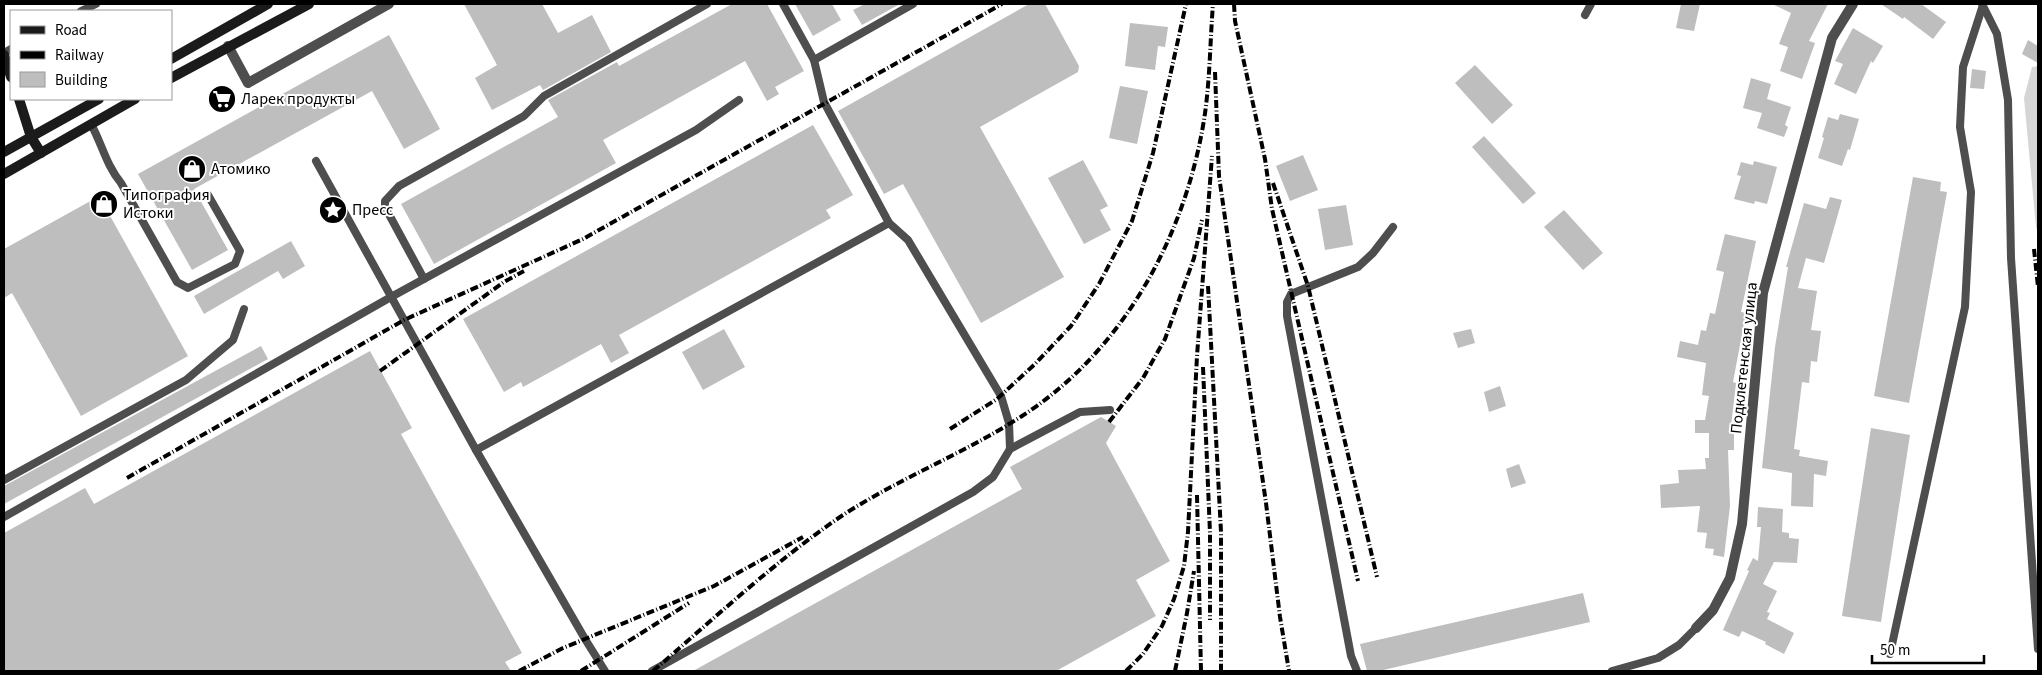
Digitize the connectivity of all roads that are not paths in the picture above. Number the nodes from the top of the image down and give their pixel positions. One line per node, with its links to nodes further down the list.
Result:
1 (96, 4): 11 (lane)
2 (268, 4): 15 (main road)
3 (309, 4): 13 (main road)
4 (389, 4): 13 (street)
5 (707, 4): 32 (lane)
6 (783, 4): 16 (lane)
7 (913, 4): 16 (lane)
8 (1591, 4): 12 (lane)
9 (1853, 4): 40 (street, Подклетенская улица)
10 (1983, 5): 41 (lane); 42 (lane)
11 (83, 10)
12 (1585, 15)
13 (228, 46): 18 (main road)
14 (4, 54): 17 (main road)
15 (172, 58)
16 (814, 60): 30 (lane)
17 (10, 74)
18 (172, 77)
19 (19, 100): 24 (main road)
20 (97, 100): 24 (main road)
21 (133, 100): 23 (main road)
22 (738, 100): 32 (lane)
23 (91, 124): 26 (main road); 29 (lane)
24 (32, 137): 25 (main road); 26 (main road)
25 (4, 152)
26 (40, 152): 28 (main road)
27 (316, 161): 33 (lane)
28 (4, 174)
29 (208, 195)
30 (889, 223): 36 (lane); 37 (lane)
31 (1393, 227): 45 (lane)
32 (424, 279): 33 (lane)
33 (392, 297): 36 (lane); 39 (lane)
34 (244, 309): 38 (lane)
35 (1110, 410): 37 (lane)
36 (476, 450): 43 (lane)
37 (1010, 450): 44 (lane)
38 (4, 480)
39 (4, 516)
40 (1696, 628): 46 (lane)
41 (2038, 649)
42 (1890, 654)
43 (605, 671)
44 (652, 671)
45 (1357, 671)
46 (1612, 671)

